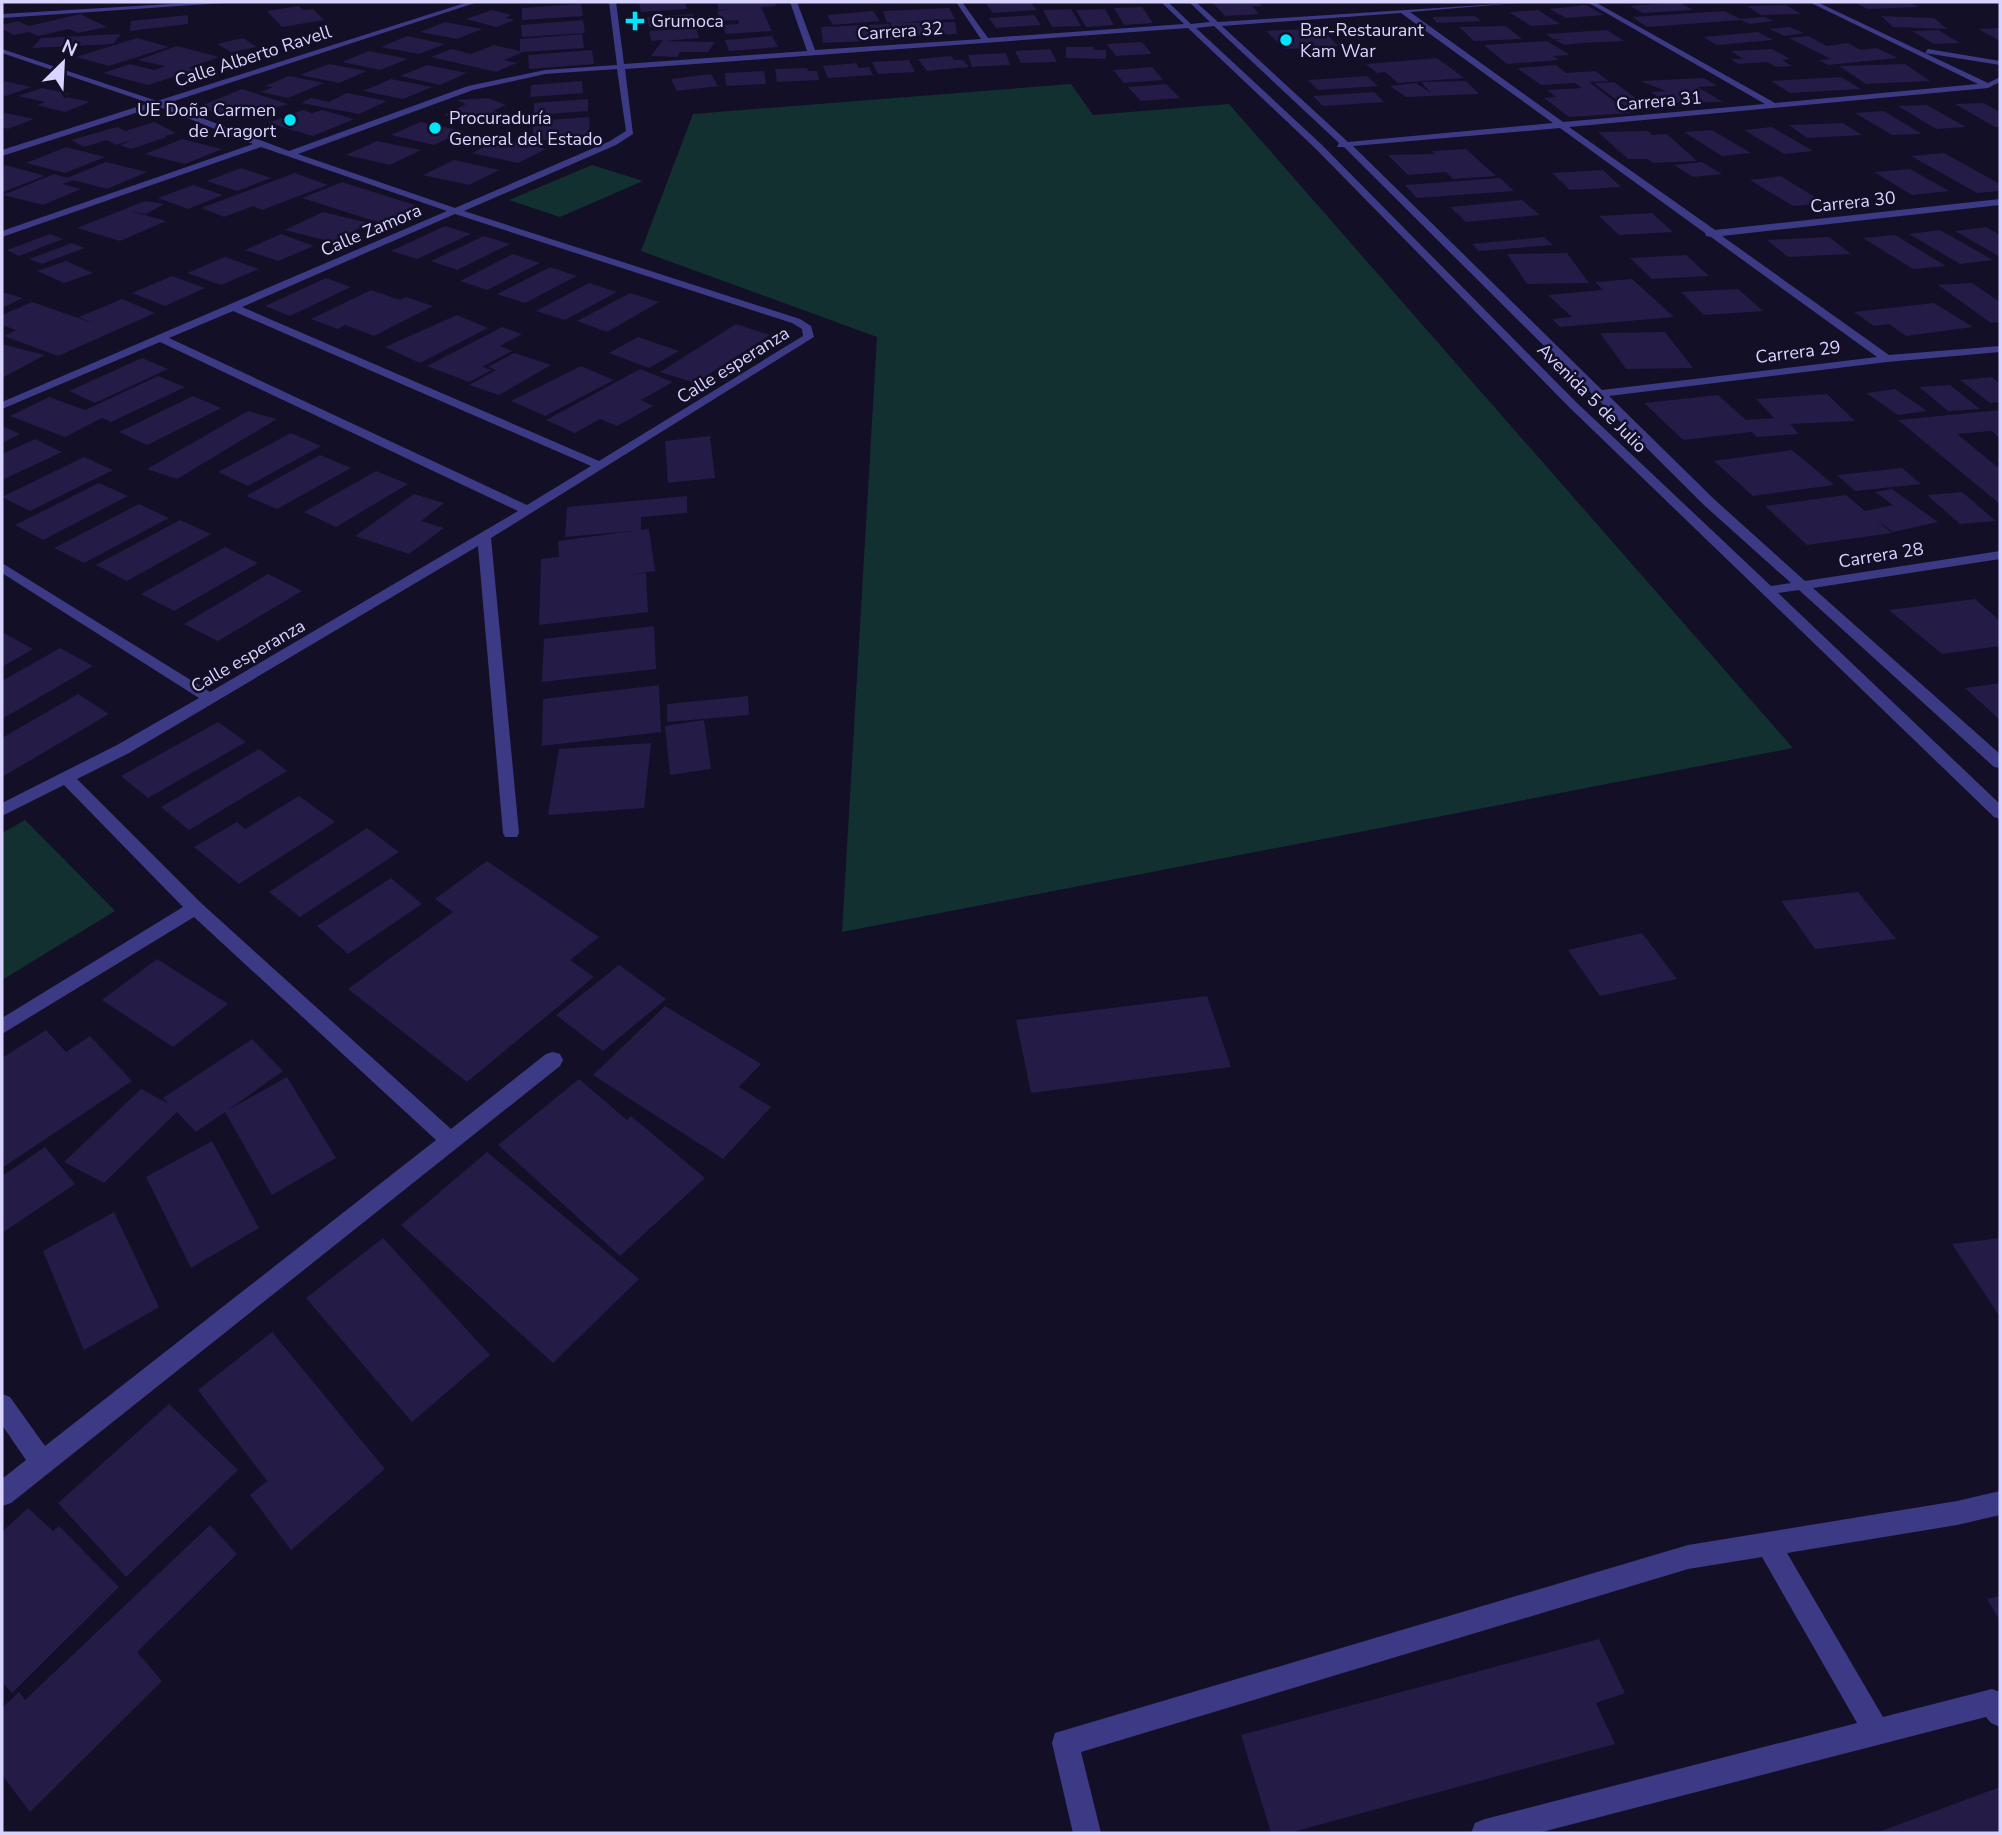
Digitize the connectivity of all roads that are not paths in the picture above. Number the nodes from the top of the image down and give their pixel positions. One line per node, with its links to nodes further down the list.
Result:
1 (45, 2): 13 (street)
2 (234, 2): 13 (street)
3 (474, 2): 26 (street, Calle Alberto Ravell)
4 (612, 2): 22 (street, Calle Zamora)
5 (793, 2): 20 (street)
6 (959, 2): 17 (street)
7 (1164, 2): 16 (street, Avenida 5 de Julio)
8 (1192, 2): 15 (street, Avenida 5 de Julio)
9 (1526, 2): 12 (street, Carrera 32)
10 (1591, 2): 27 (street)
11 (1812, 2): 18 (street)
12 (1403, 11): 15 (street, Carrera 32); 28 (street)
13 (35, 14): 14 (street)
14 (2, 16)
15 (1217, 22): 16 (street, Carrera 32); 30 (street, Avenida 5 de Julio)
16 (1190, 24): 17 (street, Carrera 32); 31 (street, Avenida 5 de Julio)
17 (986, 40): 20 (street, Carrera 32)
18 (1910, 48): 21 (street); 24 (street)
19 (2, 51): 26 (street, Calle esperanza)
20 (812, 53): 22 (street, Carrera 32)
21 (2000, 63)
22 (622, 66): 33 (street, Carrera 32); 35 (street, Calle Zamora)
23 (2000, 79): 24 (street, Carrera 31)
24 (1988, 86): 25 (street); 27 (street, Carrera 31)
25 (2000, 93)
26 (156, 103): 29 (street, Calle esperanza); 32 (street, Calle Alberto Ravell)
27 (1776, 107): 28 (street, Carrera 31)
28 (1564, 126): 30 (street, Carrera 31); 37 (street)
29 (261, 145): 33 (street, Calle esperanza); 36 (street)
30 (1348, 145): 31 (street, Carrera 31); 39 (street, Avenida 5 de Julio)
31 (1319, 147): 40 (street, Avenida 5 de Julio)
32 (2, 153)
33 (289, 153): 35 (street, Calle esperanza)
34 (2000, 202): 37 (street, Carrera 30)
35 (455, 211): 38 (street, Calle Zamora); 46 (street, Calle esperanza)
36 (2, 234)
37 (1709, 234): 43 (street)
38 (231, 306): 41 (street, Calle Zamora); 46 (street)
39 (1520, 314): 40 (street); 44 (street, Avenida 5 de Julio)
40 (1488, 319): 52 (street, Avenida 5 de Julio)
41 (160, 338): 45 (street, Calle Zamora); 47 (street)
42 (2000, 349): 43 (street, Carrera 29)
43 (1887, 359): 44 (street, Carrera 29)
44 (1600, 394): 51 (street, Avenida 5 de Julio)
45 (2, 405)
46 (601, 466): 47 (street, Calle esperanza)
47 (529, 511): 48 (street, Calle esperanza)
48 (484, 538): 53 (street, Calle esperanza); 58 (street)
49 (2000, 555): 51 (street, Carrera 28)
50 (2, 567): 53 (street)
51 (1801, 587): 52 (street, Carrera 28); 54 (street, Avenida 5 de Julio)
52 (1768, 591): 57 (street, Avenida 5 de Julio)
53 (210, 698): 55 (street, Calle esperanza)
54 (2000, 763)
55 (66, 778): 56 (street, Calle esperanza); 59 (street)
56 (2, 810)
57 (2000, 813)
58 (511, 833)
59 (195, 908): 60 (street); 62 (street)
60 (2, 1027)
61 (553, 1060): 62 (street)
62 (450, 1140): 64 (street)
63 (2, 1405): 64 (street)
64 (42, 1462): 65 (street)
65 (2, 1494)
66 (2000, 1503): 67 (street)
67 (1768, 1544): 69 (street); 70 (street)
68 (2000, 1714): 69 (street)
69 (1876, 1731): 71 (street)
70 (1087, 1833)
71 (1485, 1833)

